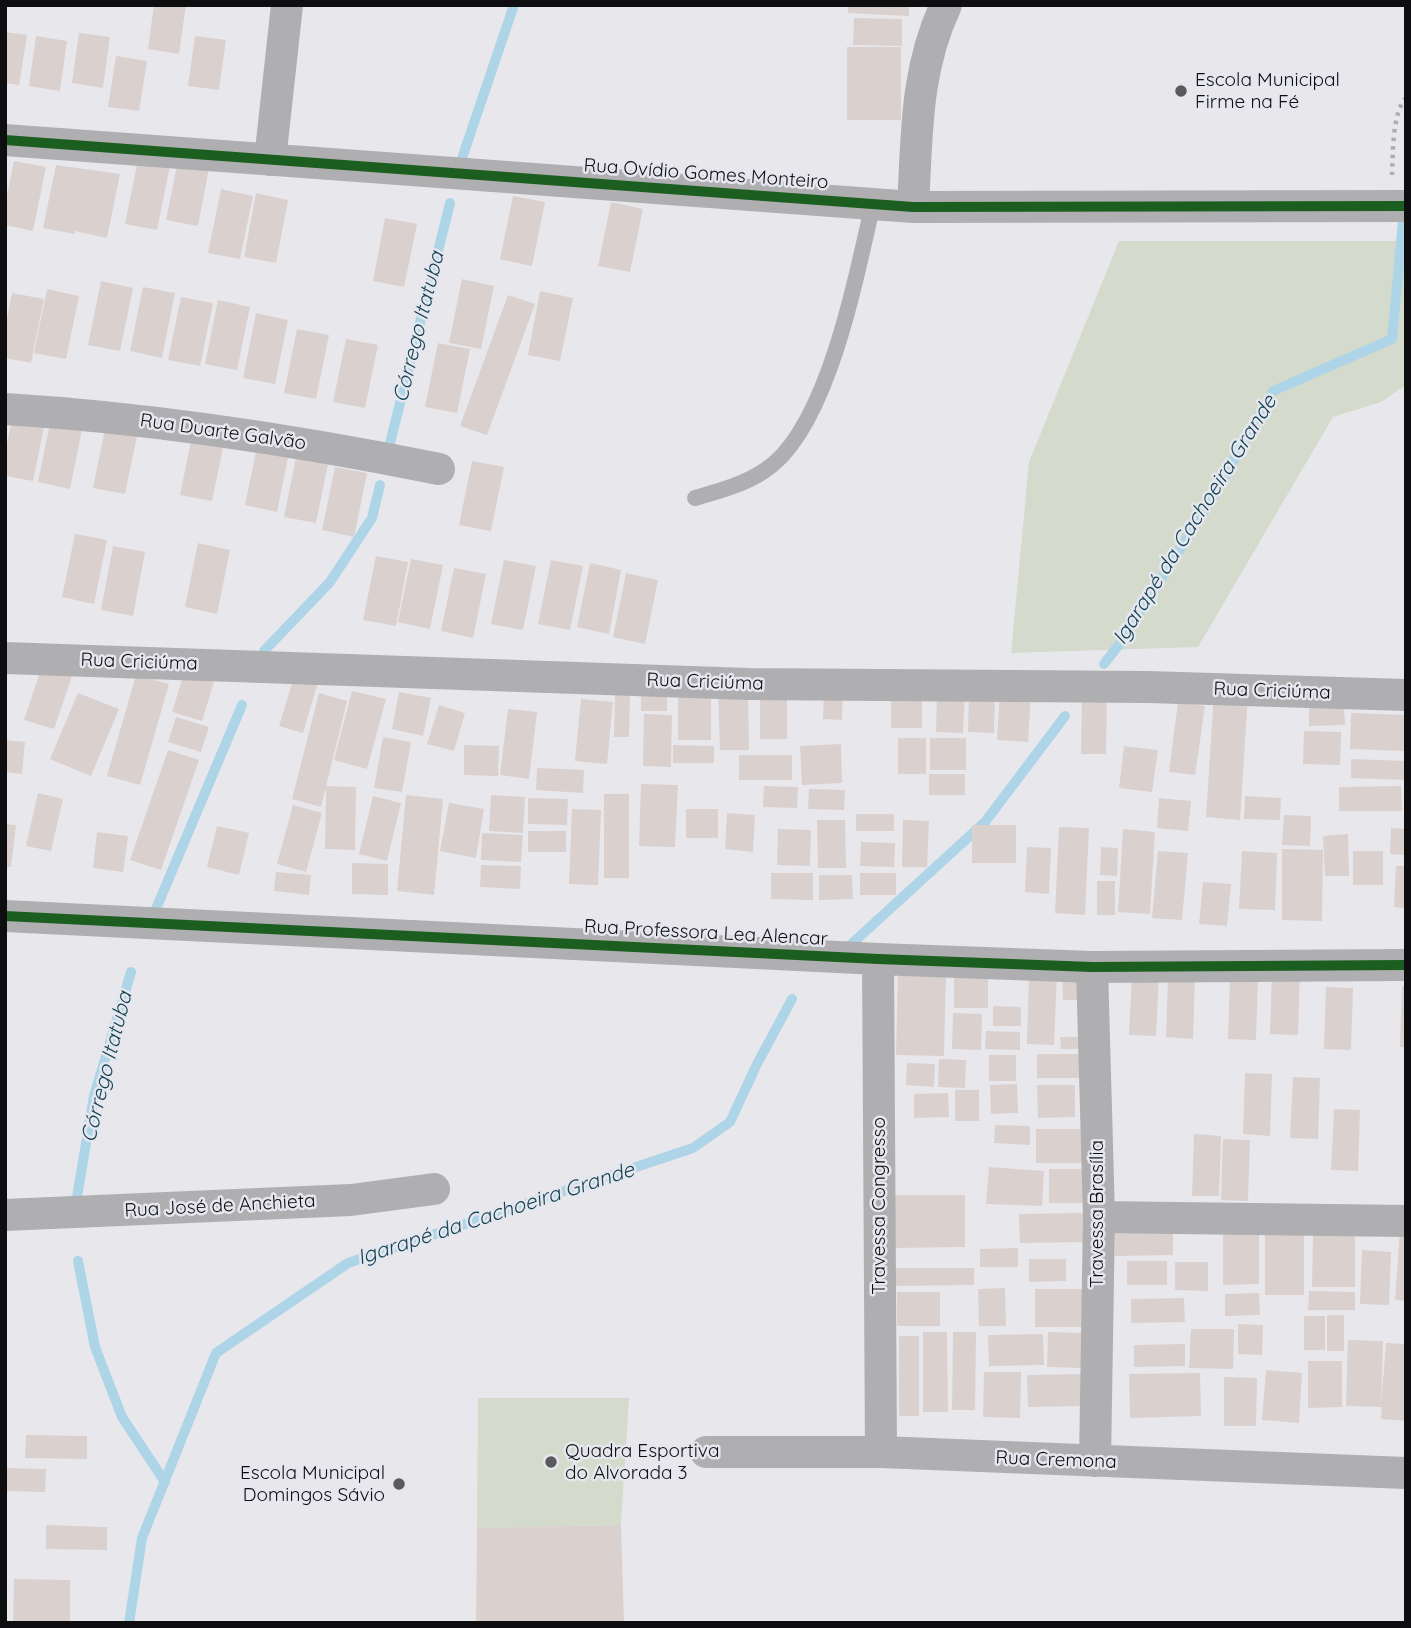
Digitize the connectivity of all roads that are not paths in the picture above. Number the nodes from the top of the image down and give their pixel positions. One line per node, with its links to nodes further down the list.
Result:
1 (287, 5): 4 (street)
2 (946, 5): 6 (street)
3 (5, 140): 4 (street, Rua Ovídio Gomes Monteiro)
4 (270, 160): 5 (street, Rua Ovídio Gomes Monteiro)
5 (873, 204): 6 (street, Rua Ovídio Gomes Monteiro); 10 (lane)
6 (913, 207): 7 (street, Rua Ovídio Gomes Monteiro)
7 (1398, 207)
8 (5, 409): 9 (street, Rua Duarte Galvão)
9 (439, 469)
10 (695, 498)
11 (5, 658): 12 (street, Rua Criciúma)
12 (1406, 695)
13 (5, 916): 14 (street, Rua Professora Lea Alencar)
14 (878, 959): 16 (street, Rua Professora Lea Alencar); 22 (street, Travessa Congresso)
15 (1406, 965): 16 (street, Rua Professora Lea Alencar)
16 (1092, 967): 19 (street, Travessa Brasília)
17 (434, 1189): 18 (street, Rua José de Anchieta)
18 (5, 1215)
19 (1099, 1217): 20 (street); 23 (street, Travessa Brasília)
20 (1406, 1221)
21 (706, 1452): 22 (street, Rua Cremona)
22 (881, 1452): 23 (street, Rua Cremona)
23 (1095, 1461): 24 (street, Rua Cremona)
24 (1406, 1474)

